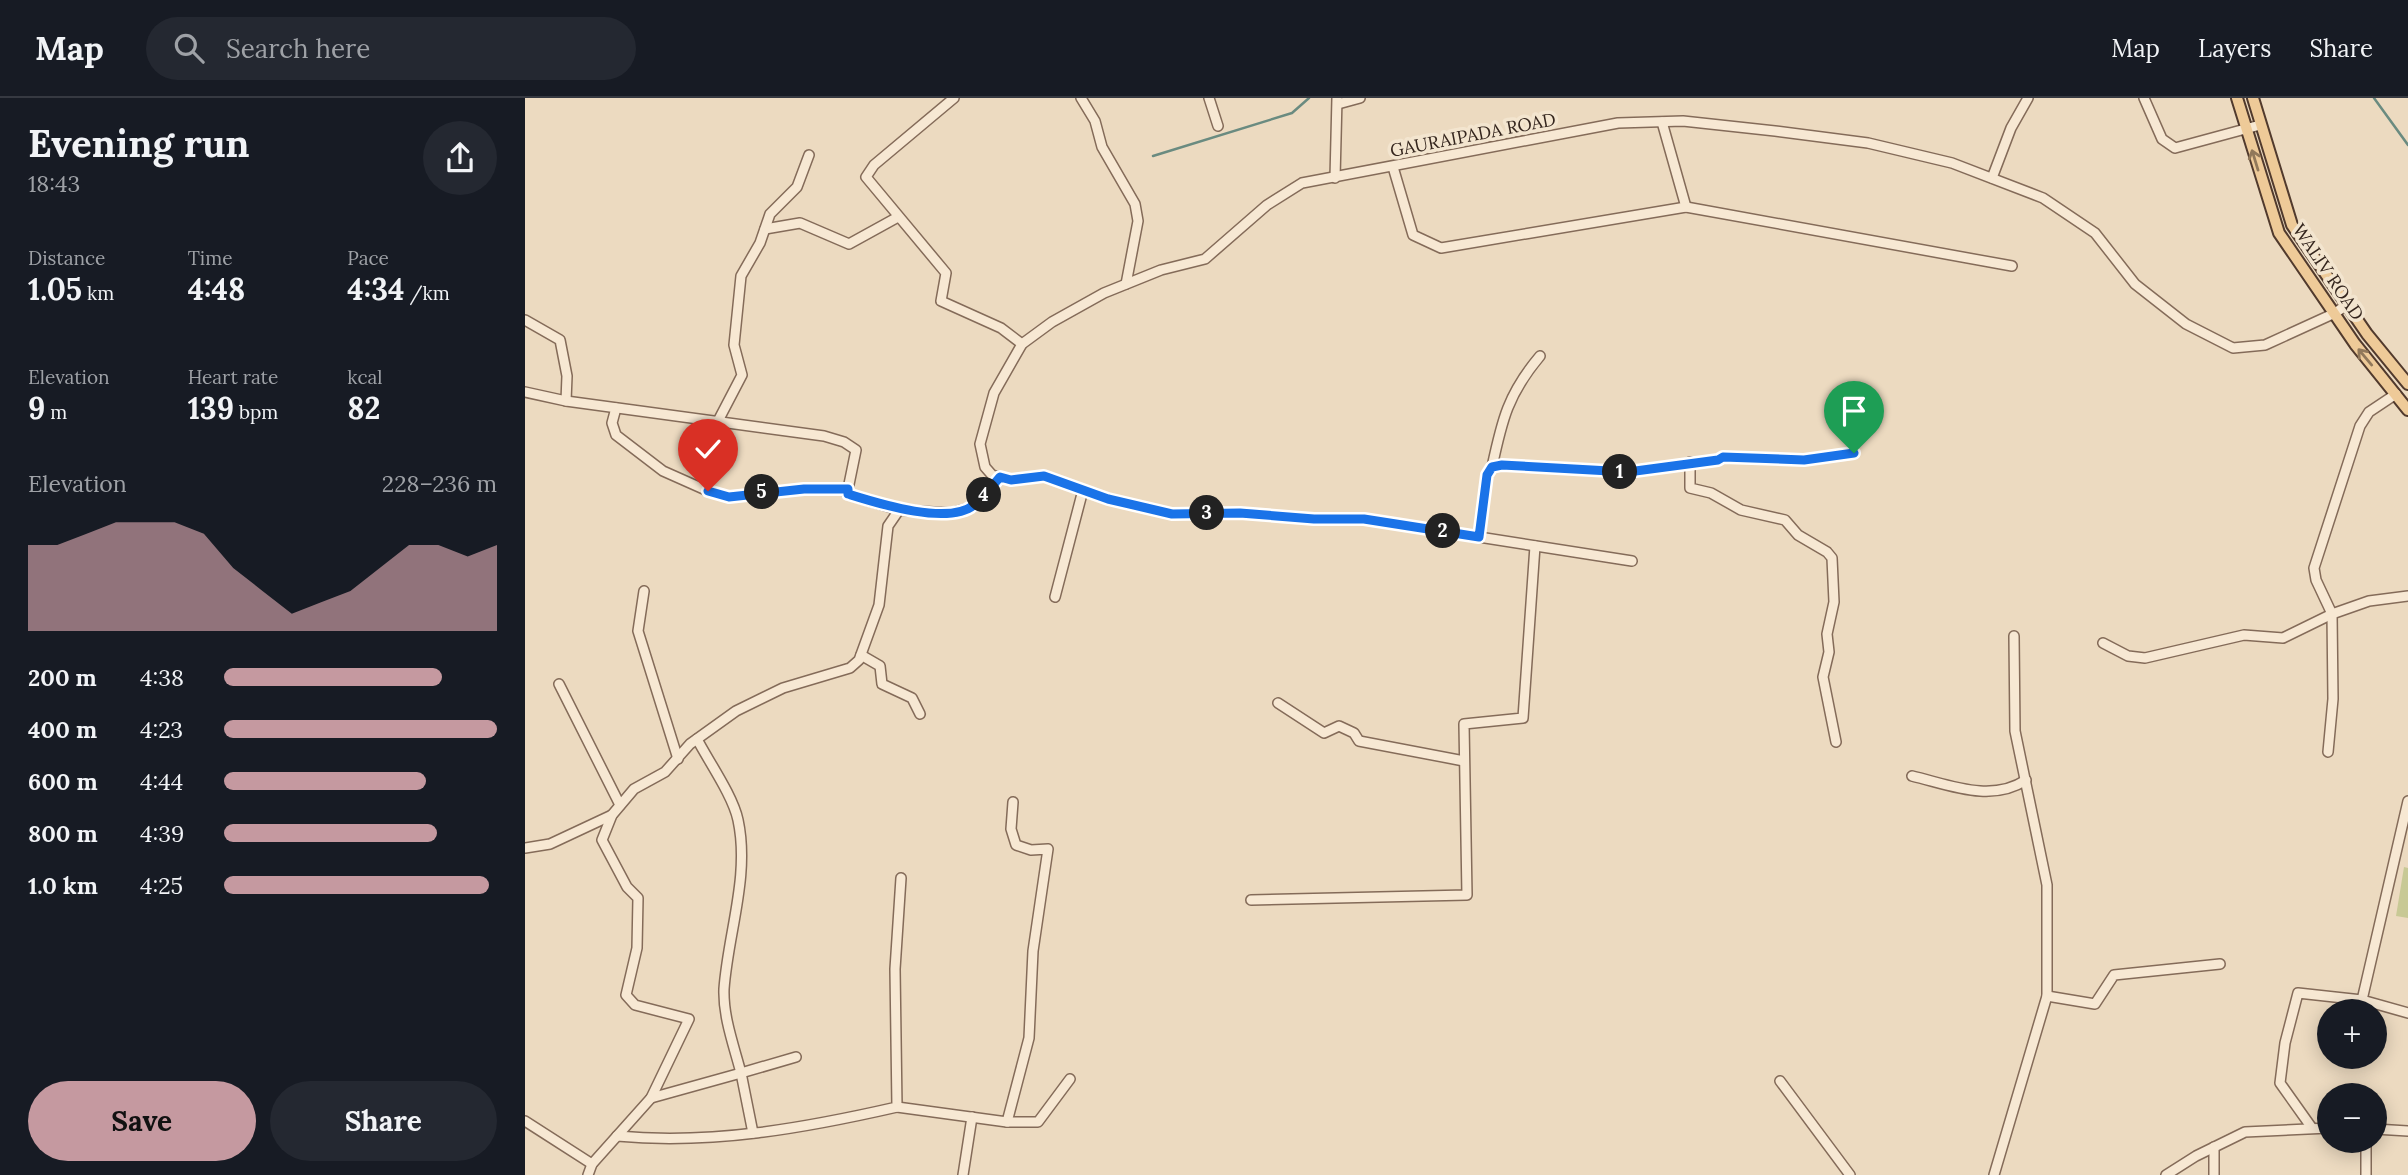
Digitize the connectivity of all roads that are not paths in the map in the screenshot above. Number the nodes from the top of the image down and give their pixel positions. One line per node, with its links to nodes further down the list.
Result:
1 (954, 98): 19 (street)
2 (1081, 98): 22 (street)
3 (1209, 98): 11 (street)
4 (1360, 98): 9 (street)
5 (2028, 98): 17 (street)
6 (2144, 98): 13 (street)
7 (2237, 98): 13 (main road, WALIV ROAD)
8 (2253, 98): 12 (main road, WALIV ROAD)
9 (1337, 101): 16 (street)
10 (1663, 122): 15 (street, GAURAIPADA ROAD); 17 (street, GAURAIPADA ROAD); 18 (street)
11 (1218, 125)
12 (2260, 125): 13 (street); 23 (main road, WALIV ROAD)
13 (2246, 130): 24 (main road, WALIV ROAD, one-way to 13)
14 (809, 155): 20 (street)
15 (1393, 167): 16 (street, GAURAIPADA ROAD); 18 (street)
16 (1335, 177): 22 (street, GAURAIPADA ROAD)
17 (1992, 178): 24 (street, GAURAIPADA ROAD)
18 (1686, 207): 21 (street)
19 (898, 217): 20 (street); 26 (street)
20 (765, 229): 34 (street)
21 (2012, 266)
22 (1126, 284): 26 (street, GAURAIPADA ROAD)
23 (2348, 304): 24 (street, GAURAIPADA ROAD); 28 (main road, WALIV ROAD)
24 (2335, 313): 30 (main road, WALIV ROAD, one-way to 24)
25 (525, 320): 31 (street)
26 (1022, 344): 38 (street, GAURAIPADA ROAD)
27 (1540, 356): 37 (street)
28 (2408, 384)
29 (525, 392): 31 (street)
30 (2396, 394): 33 (main road, WALIV ROAD); 48 (street)
31 (566, 401): 32 (street)
32 (616, 408): 34 (street); 39 (street)
33 (2408, 410)
34 (718, 421): 39 (street)
35 (1854, 453): 36 (street)
36 (1690, 462): 37 (street); 56 (street)
37 (1492, 467): 42 (street)
38 (1000, 477): 40 (street); 41 (street)
39 (848, 489): 41 (street)
40 (1083, 490): 42 (street); 47 (street)
41 (899, 510): 51 (street)
42 (1479, 537): 43 (street)
43 (1535, 546): 44 (street); 59 (street)
44 (1632, 561)
45 (644, 591): 58 (street)
46 (2408, 596): 48 (street)
47 (1055, 597)
48 (2332, 614): 50 (street); 57 (street)
49 (2014, 636): 61 (street)
50 (2103, 643)
51 (861, 655): 54 (street); 55 (street)
52 (559, 684): 64 (street)
53 (1278, 703): 59 (street)
54 (920, 714)
55 (697, 739): 58 (street); 76 (street)
56 (1836, 742)
57 (2328, 752)
58 (678, 759): 64 (street)
59 (1464, 761): 68 (street)
60 (1912, 776): 61 (street)
61 (2027, 780): 70 (street)
62 (2408, 801): 72 (street)
63 (1013, 802): 83 (street)
64 (620, 805): 65 (street)
65 (612, 815): 66 (street); 79 (street)
66 (525, 848)
67 (901, 878): 80 (street)
68 (1251, 900)
69 (2220, 964): 70 (street)
70 (2047, 996): 96 (street)
71 (2353, 999): 84 (street)
72 (2362, 999)
73 (2387, 1007): 74 (street)
74 (2408, 1013)
75 (796, 1057): 76 (street)
76 (741, 1073): 79 (street); 88 (street)
77 (1070, 1079): 83 (street)
78 (1780, 1081): 95 (street)
79 (651, 1098): 89 (street)
80 (897, 1107): 81 (street); 88 (street)
81 (972, 1117): 83 (street); 94 (street)
82 (525, 1121): 92 (street)
83 (1007, 1122)
84 (2312, 1128): 85 (street); 90 (street)
85 (2317, 1128)
86 (2387, 1130): 87 (street)
87 (2408, 1131)
88 (753, 1133): 89 (street)
89 (617, 1136): 92 (street)
90 (2214, 1147): 97 (street); 98 (street)
91 (2366, 1153): 99 (street)
92 (592, 1164): 93 (street)
93 (588, 1175)
94 (963, 1175)
95 (1850, 1175)
96 (1994, 1175)
97 (2166, 1175)
98 (2214, 1175)
99 (2367, 1175)

